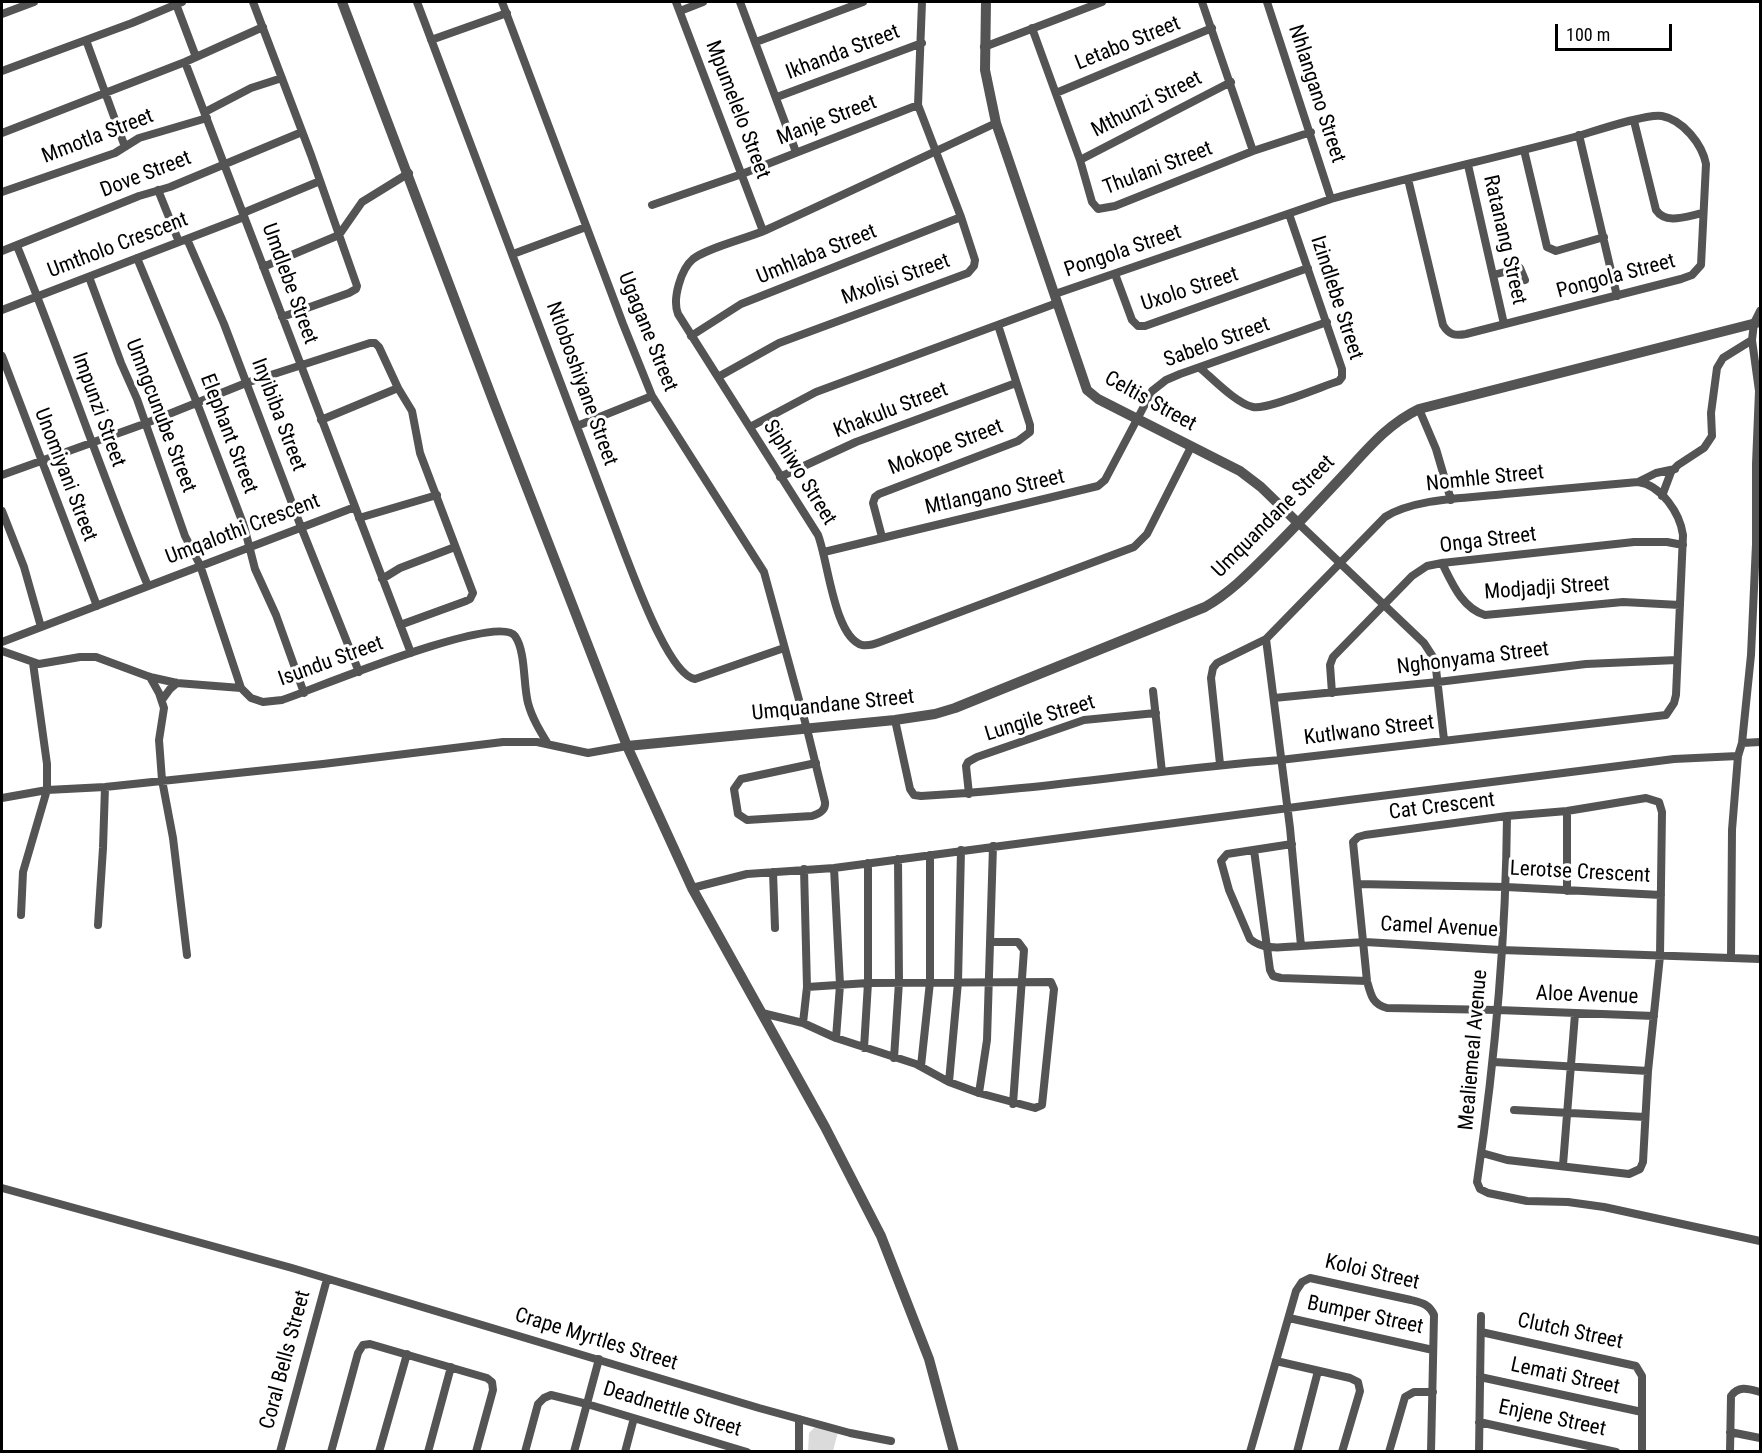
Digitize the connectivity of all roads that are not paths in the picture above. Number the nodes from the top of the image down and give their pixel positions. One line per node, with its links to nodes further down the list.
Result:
1 (34, 2): 18 (street)
2 (254, 2): 19 (street)
3 (342, 2): 51 (street)
4 (417, 2): 23 (street, Ntloboshiyane Street)
5 (502, 2): 17 (street, Ugagane Street)
6 (676, 2): 16 (street, Mpumelelo Street)
7 (703, 2): 16 (street)
8 (740, 2): 24 (street)
9 (863, 2): 24 (street)
10 (922, 2): 25 (street)
11 (986, 2): 26 (street, Celtis Street)
12 (1102, 2): 20 (street)
13 (1202, 2): 21 (street)
14 (1267, 2): 40 (street, Nhlangano Street)
15 (179, 3): 22 (street); 27 (street)
16 (680, 11): 52 (street, Mpumelelo Street)
17 (507, 13): 23 (street); 63 (street, Ugagane Street)
18 (2, 14)
19 (263, 27): 27 (street); 30 (street)
20 (1032, 28): 26 (street); 33 (street, Thulani Street)
21 (1212, 28): 31 (street); 33 (street, Letabo Street)
22 (86, 40): 29 (street); 32 (street)
23 (431, 40): 70 (street, Ntloboshiyane Street)
24 (756, 42): 34 (street)
25 (922, 43): 34 (street, Ikhanda Street); 35 (street)
26 (984, 47): 38 (street, Celtis Street)
27 (196, 57): 28 (street)
28 (185, 62): 32 (street); 36 (street)
29 (2, 71)
30 (282, 78): 36 (street, Mmotla Street); 39 (street)
31 (1231, 82): 46 (street); 48 (street, Mthunzi Street)
32 (106, 93): 41 (street); 43 (street)
33 (1056, 93): 48 (street, Thulani Street)
34 (777, 98): 47 (street)
35 (918, 105): 45 (street, Mxolisi Street); 47 (street, Manje Street)
36 (206, 115): 43 (street, Mmotla Street); 49 (street)
37 (1635, 121): 42 (street, Pongola Street); 59 (street); 59 (street, Pongola Street)
38 (996, 123): 45 (street, Siphiwo Street); 80 (street, Celtis Street)
39 (302, 132): 49 (street, Dove Street); 54 (street)
40 (1311, 132): 46 (street, Thulani Street); 57 (street, Nhlangano Street)
41 (2, 133)
42 (1579, 135): 44 (street, Pongola Street); 66 (street)
43 (125, 147): 56 (street, Mmotla Street)
44 (1524, 150): 50 (street, Pongola Street); 66 (street)
45 (936, 151): 62 (street, Mxolisi Street); 64 (street, Siphiwo Street)
46 (1253, 151): 48 (street, Thulani Street)
47 (796, 152): 52 (street, Manje Street)
48 (1080, 160)
49 (225, 163): 55 (street, Dove Street); 61 (street)
50 (1468, 165): 53 (street, Pongola Street); 75 (street, Ratanang Street)
51 (409, 173): 65 (street); 160 (street)
52 (742, 174): 58 (street, Manje Street); 64 (street, Mpumelelo Street)
53 (1408, 179): 57 (street, Pongola Street); 86 (street, Pongola Street)
54 (320, 181): 61 (street, Umtholo Crescent); 65 (street)
55 (158, 190): 67 (street, Inyibiba Street); 68 (street, Dove Street)
56 (2, 192)
57 (1331, 199): 60 (street, Pongola Street)
58 (652, 206)
59 (1702, 213): 78 (street, Pongola Street)
60 (1289, 214): 73 (street, Izindlebe Street); 74 (street, Pongola Street)
61 (244, 215): 67 (street, Umtholo Crescent); 72 (street, Umdlebe Street)
62 (962, 217): 88 (street, Umhlaba Street); 93 (street, Mxolisi Street)
63 (586, 227): 70 (street); 97 (street, Ugagane Street)
64 (763, 231): 88 (street, Siphiwo Street)
65 (339, 235): 72 (street); 83 (street)
66 (1604, 237): 78 (street)
67 (183, 240): 71 (street, Umtholo Crescent); 94 (street, Inyibiba Street)
68 (17, 246): 69 (street, Dove Street); 79 (street, Impunzi Street)
69 (2, 251)
70 (513, 254): 103 (street, Ntloboshiyane Street)
71 (137, 258): 76 (street, Umtholo Crescent); 98 (street, Elephant Street)
72 (263, 267): 83 (street, Umdlebe Street)
73 (1308, 268): 74 (street, Uxolo Street); 84 (street, Izindlebe Street)
74 (1115, 274): 80 (street, Pongola Street)
75 (1493, 275): 77 (street); 86 (street, Ratanang Street)
76 (89, 277): 79 (street, Umtholo Crescent); 102 (street, Umngcunube Street)
77 (1525, 280)
78 (1617, 296): 86 (street, Pongola Street)
79 (38, 297): 81 (street, Umtholo Crescent); 105 (street, Impunzi Street)
80 (1056, 298): 87 (street, Pongola Street); 100 (street, Celtis Street)
81 (2, 310)
82 (1761, 311): 85 (street)
83 (282, 317): 91 (street, Umdlebe Street)
84 (1326, 322): 92 (street, Sabelo Street); 92 (street, Izindlebe Street)
85 (1757, 323): 89 (street); 99 (street, Umquandane Street)
86 (1504, 324)
87 (998, 325): 95 (street, Mokope Street); 104 (street, Pongola Street)
88 (692, 336): 93 (street, Siphiwo Street)
89 (1752, 340): 108 (street); 158 (street)
90 (2, 356): 107 (street, Unomiyani Street)
91 (300, 364): 94 (street); 96 (street); 101 (street, Umqalothi Crescent)
92 (1200, 368): 100 (street, Sabelo Street)
93 (718, 377): 104 (street, Siphiwo Street)
94 (246, 383): 98 (street); 120 (street, Inyibiba Street)
95 (1016, 383): 110 (street, Khakulu Street); 121 (street, Mokope Street)
96 (398, 388): 101 (street); 113 (street)
97 (652, 396): 103 (street); 138 (street, Ugagane Street)
98 (197, 403): 102 (street); 124 (street, Elephant Street)
99 (1419, 409): 115 (street); 119 (street, Umquandane Street)
100 (1137, 419): 106 (street, Celtis Street); 121 (street, Mtlangano Street)
101 (321, 420): 116 (street, Umqalothi Crescent)
102 (144, 424): 105 (street); 128 (street, Umngcunube Street)
103 (577, 426): 138 (street, Ntloboshiyane Street)
104 (750, 427): 110 (street, Siphiwo Street)
105 (92, 443): 107 (street); 130 (street, Impunzi Street)
106 (1191, 447): 119 (street, Celtis Street); 125 (street, Siphiwo Street)
107 (40, 462): 109 (street); 133 (street, Unomiyani Street)
108 (1675, 469): 111 (street); 114 (street)
109 (2, 476)
110 (780, 477): 125 (street, Siphiwo Street)
111 (1638, 482): 112 (street, Nomhle Street); 115 (street, Nomhle Street)
112 (1654, 488): 114 (street, Kutlwano Street)
113 (437, 495): 118 (street); 123 (street)
114 (1662, 496): 122 (street, Kutlwano Street)
115 (1451, 500): 126 (street, Nomhle Street)
116 (355, 507): 118 (street, Isundu Street); 120 (street, Umqalothi Crescent)
117 (2, 511): 135 (street)
118 (359, 518): 129 (street, Isundu Street)
119 (1298, 524): 126 (street, Celtis Street); 154 (street, Umquandane Street)
120 (301, 527): 124 (street, Umqalothi Crescent); 143 (street, Inyibiba Street)
121 (882, 537): 125 (street, Mtlangano Street)
122 (1683, 545): 127 (street, Onga Street); 132 (street, Kutlwano Street)
123 (455, 547): 129 (street); 134 (street)
124 (249, 548): 128 (street, Umqalothi Crescent); 149 (street, Elephant Street)
125 (824, 552)
126 (1340, 563): 131 (street, Celtis Street); 136 (street, Nomhle Street)
127 (1442, 563): 131 (street, Onga Street); 132 (street, Modjadji Street)
128 (200, 566): 130 (street, Umqalothi Crescent); 147 (street)
129 (382, 579): 134 (street, Isundu Street)
130 (148, 586): 133 (street, Umqalothi Crescent)
131 (1383, 604): 145 (street, Celtis Street); 150 (street, Onga Street)
132 (1680, 605): 141 (street, Kutlwano Street)
133 (97, 606): 135 (street, Umqalothi Crescent)
134 (400, 626): 140 (street, Isundu Street)
135 (41, 627): 137 (street, Umqalothi Crescent)
136 (1266, 639): 151 (street); 164 (street, Nomhle Street)
137 (2, 642)
138 (784, 648): 155 (street, Ugagane Street)
139 (2, 651): 142 (street)
140 (411, 652): 143 (street, Isundu Street); 159 (street)
141 (1677, 660): 145 (street, Nghonyama Street); 156 (street, Kutlwano Street)
142 (33, 663): 144 (street); 168 (street)
143 (359, 672): 149 (street, Isundu Street)
144 (150, 676): 146 (street); 152 (street)
145 (1438, 682): 150 (street, Nghonyama Street); 156 (street, Celtis Street)
146 (177, 683): 147 (street); 152 (street)
147 (240, 688): 149 (street, Isundu Street)
148 (1153, 691): 153 (street)
149 (304, 693)
150 (1332, 693): 151 (street, Nghonyama Street)
151 (1274, 698): 162 (street)
152 (162, 700): 166 (street)
153 (1156, 713): 165 (street); 169 (street, Lungile Street)
154 (894, 720): 155 (street, Umquandane Street); 169 (street, Kutlwano Street)
155 (807, 729): 160 (street, Umquandane Street); 163 (street, Ugagane Street)
156 (1444, 740): 162 (street, Kutlwano Street)
157 (1761, 742): 158 (street)
158 (1742, 743): 161 (street)
159 (548, 744): 160 (street); 166 (street)
160 (627, 746): 186 (street)
161 (1738, 756): 171 (street); 199 (street)
162 (1280, 760): 164 (street, Kutlwano Street); 171 (street)
163 (816, 763): 163 (street, Ugagane Street)
164 (1220, 764): 165 (street, Kutlwano Street)
165 (1162, 772): 169 (street, Kutlwano Street)
166 (162, 780): 167 (street); 197 (street)
167 (105, 787): 168 (street); 190 (street)
168 (47, 790): 170 (street); 189 (street)
169 (969, 794)
170 (2, 798)
171 (1286, 808): 174 (street); 175 (street)
172 (1567, 812): 173 (street, Lerotse Crescent); 187 (street); 188 (street, Lerotse Crescent)
173 (1507, 816): 184 (street, Cat Crescent); 185 (street, Cat Crescent)
174 (1292, 844): 177 (street); 194 (street)
175 (993, 846): 176 (street); 192 (street)
176 (961, 850): 178 (street); 204 (street)
177 (1254, 850): 195 (street); 195 (street)
178 (930, 855): 179 (street); 203 (street)
179 (898, 859): 180 (street); 202 (street)
180 (868, 863): 181 (street); 207 (street)
181 (834, 868): 182 (street); 208 (street)
182 (804, 869): 183 (street); 209 (street)
183 (773, 872): 186 (street); 191 (street)
184 (1358, 884): 185 (street, Lerotse Crescent); 193 (street, Cat Crescent)
185 (1506, 887): 187 (street, Lerotse Crescent); 196 (street, Cat Crescent)
186 (692, 888): 211 (street)
187 (1567, 891): 188 (street, Lerotse Crescent)
188 (1661, 895): 198 (street)
189 (21, 915)
190 (98, 925)
191 (775, 928)
192 (990, 942): 205 (street); 206 (street)
193 (1365, 942): 194 (street, Camel Avenue); 196 (street, Camel Avenue); 201 (street, Aloe Avenue)
194 (1301, 946): 195 (street, Camel Avenue)
195 (1268, 948): 201 (street)
196 (1501, 950): 198 (street, Camel Avenue); 210 (street, Mealiemeal Avenue)
197 (187, 955)
198 (1660, 956): 199 (street, Camel Avenue); 213 (street)
199 (1731, 958): 200 (street, Camel Avenue)
200 (1761, 959)
201 (1367, 981): 210 (street, Aloe Avenue)
202 (899, 982): 203 (street); 207 (street); 217 (street)
203 (930, 982): 204 (street); 219 (street)
204 (958, 982): 205 (street); 222 (street)
205 (989, 982): 206 (street); 223 (street)
206 (1022, 982): 224 (street); 224 (street)
207 (868, 983): 208 (street); 216 (street)
208 (840, 985): 209 (street); 215 (street)
209 (807, 987): 214 (street)
210 (1498, 1010): 212 (street, Aloe Avenue); 218 (street, Mealiemeal Avenue)
211 (762, 1013): 214 (street); 263 (street)
212 (1575, 1014): 213 (street, Aloe Avenue); 220 (street)
213 (1654, 1016): 221 (street, Aloe Avenue)
214 (803, 1023): 215 (street)
215 (836, 1038): 216 (street)
216 (864, 1048): 217 (street)
217 (894, 1058): 219 (street)
218 (1494, 1062): 220 (street); 228 (street, Mealiemeal Avenue)
219 (921, 1066): 222 (street)
220 (1570, 1067): 221 (street); 226 (street)
221 (1648, 1071): 227 (street, Aloe Avenue)
222 (949, 1082): 223 (street)
223 (979, 1093): 224 (street)
224 (1013, 1104)
225 (1514, 1110): 226 (street)
226 (1567, 1112): 227 (street); 229 (street)
227 (1646, 1117): 229 (street, Aloe Avenue)
228 (1482, 1153): 229 (street, Aloe Avenue); 231 (street, Mealiemeal Avenue)
229 (1563, 1165)
230 (2, 1188): 232 (street, Crape Myrtles Street)
231 (1761, 1241)
232 (327, 1279): 238 (street, Crape Myrtles Street); 253 (street, Coral Bells Street)
233 (1481, 1317): 235 (street)
234 (1289, 1318): 236 (street, Bumper Street); 236 (street, Koloi Street); 239 (street, Koloi Street)
235 (1480, 1332): 242 (street); 246 (street, Clutch Street)
236 (1433, 1350): 243 (street, Koloi Street)
237 (407, 1354): 240 (street); 254 (street); 255 (street)
238 (599, 1359): 245 (street); 248 (street, Crape Myrtles Street)
239 (1276, 1361): 241 (street); 264 (street, Koloi Street)
240 (451, 1366): 256 (street); 257 (street)
241 (1318, 1371): 265 (street); 266 (street)
242 (1480, 1377): 246 (street, Lemati Street); 249 (street)
243 (1433, 1392): 267 (street); 268 (street, Koloi Street)
244 (1761, 1392): 250 (street)
245 (587, 1404): 247 (street, Deadnettle Street); 258 (street, Deadnettle Street); 259 (street)
246 (1642, 1412): 271 (street, Clutch Street)
247 (634, 1418): 260 (street); 261 (street, Deadnettle Street)
248 (799, 1419): 252 (street, Crape Myrtles Street); 262 (street)
249 (1479, 1422): 269 (street); 270 (street, Enjene Street)
250 (1730, 1432): 251 (street); 272 (street)
251 (1761, 1438)
252 (891, 1441)
253 (280, 1452)
254 (331, 1452)
255 (379, 1452)
256 (428, 1452)
257 (476, 1452)
258 (525, 1452)
259 (574, 1452)
260 (625, 1452)
261 (747, 1452)
262 (799, 1452)
263 (954, 1452)
264 (1250, 1452)
265 (1297, 1452)
266 (1342, 1452)
267 (1389, 1452)
268 (1431, 1452)
269 (1479, 1452)
270 (1616, 1452)
271 (1642, 1452)
272 (1730, 1452)

